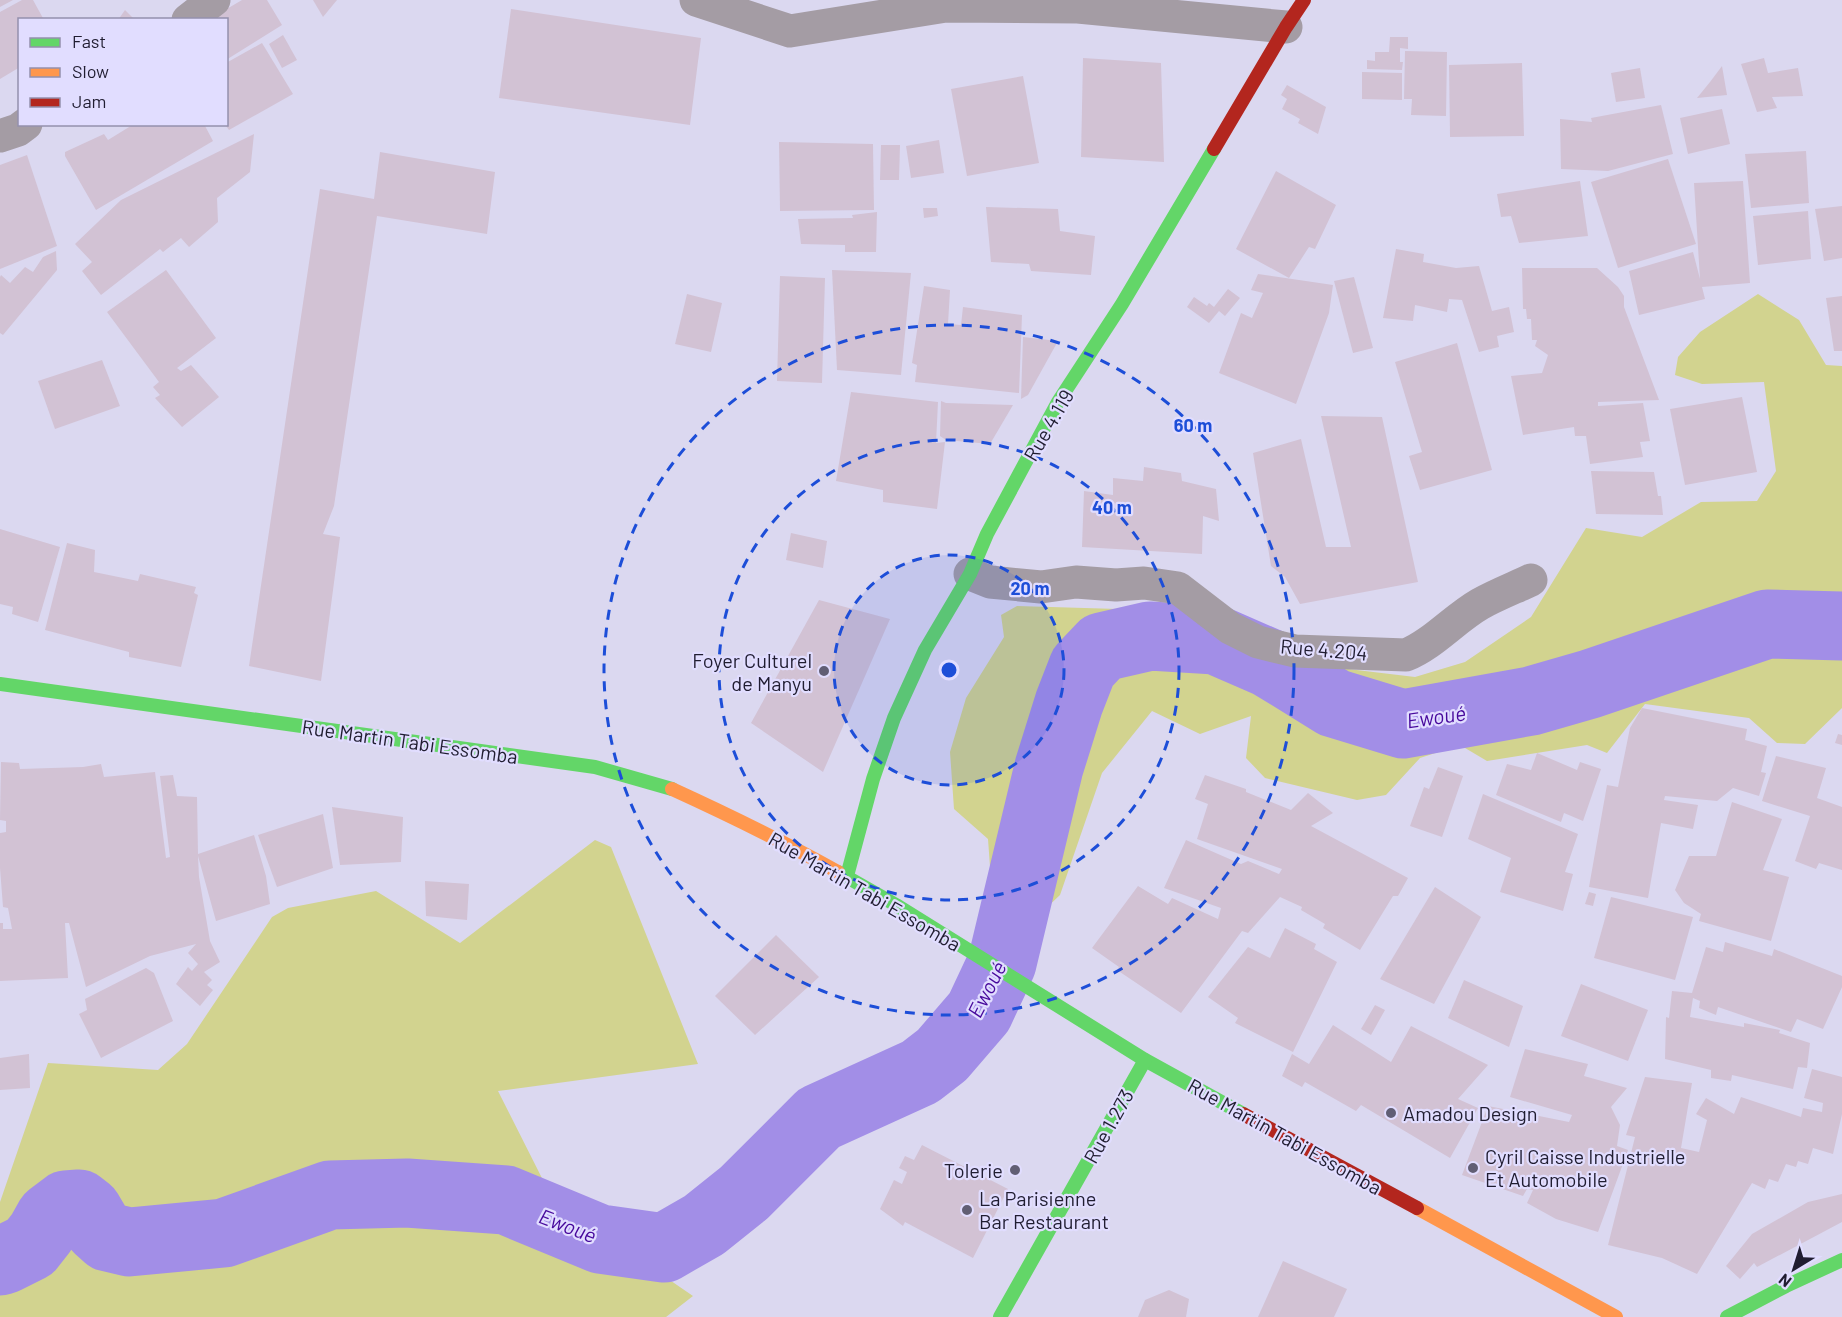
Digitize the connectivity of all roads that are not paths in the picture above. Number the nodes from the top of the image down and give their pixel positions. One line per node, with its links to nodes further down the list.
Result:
1 (214, 0): 4 (street)
2 (696, 0): 5 (street)
3 (1304, 0): 5 (main road, Rue 4.119)
4 (191, 18)
5 (1286, 27): 8 (main road, Rue 4.119)
6 (23, 126): 7 (street)
7 (0, 136)
8 (970, 574): 9 (street, Rue 4.204); 11 (main road, Rue 4.119)
9 (1531, 580)
10 (0, 684): 11 (main road, Rue Martin Tabi Essomba)
11 (847, 876): 12 (main road, Rue Martin Tabi Essomba)
12 (1145, 1060): 14 (main road, Rue 1.273); 15 (main road, Rue Martin Tabi Essomba)
13 (1842, 1260): 16 (main road)
14 (999, 1317)
15 (1616, 1317)
16 (1727, 1317)

